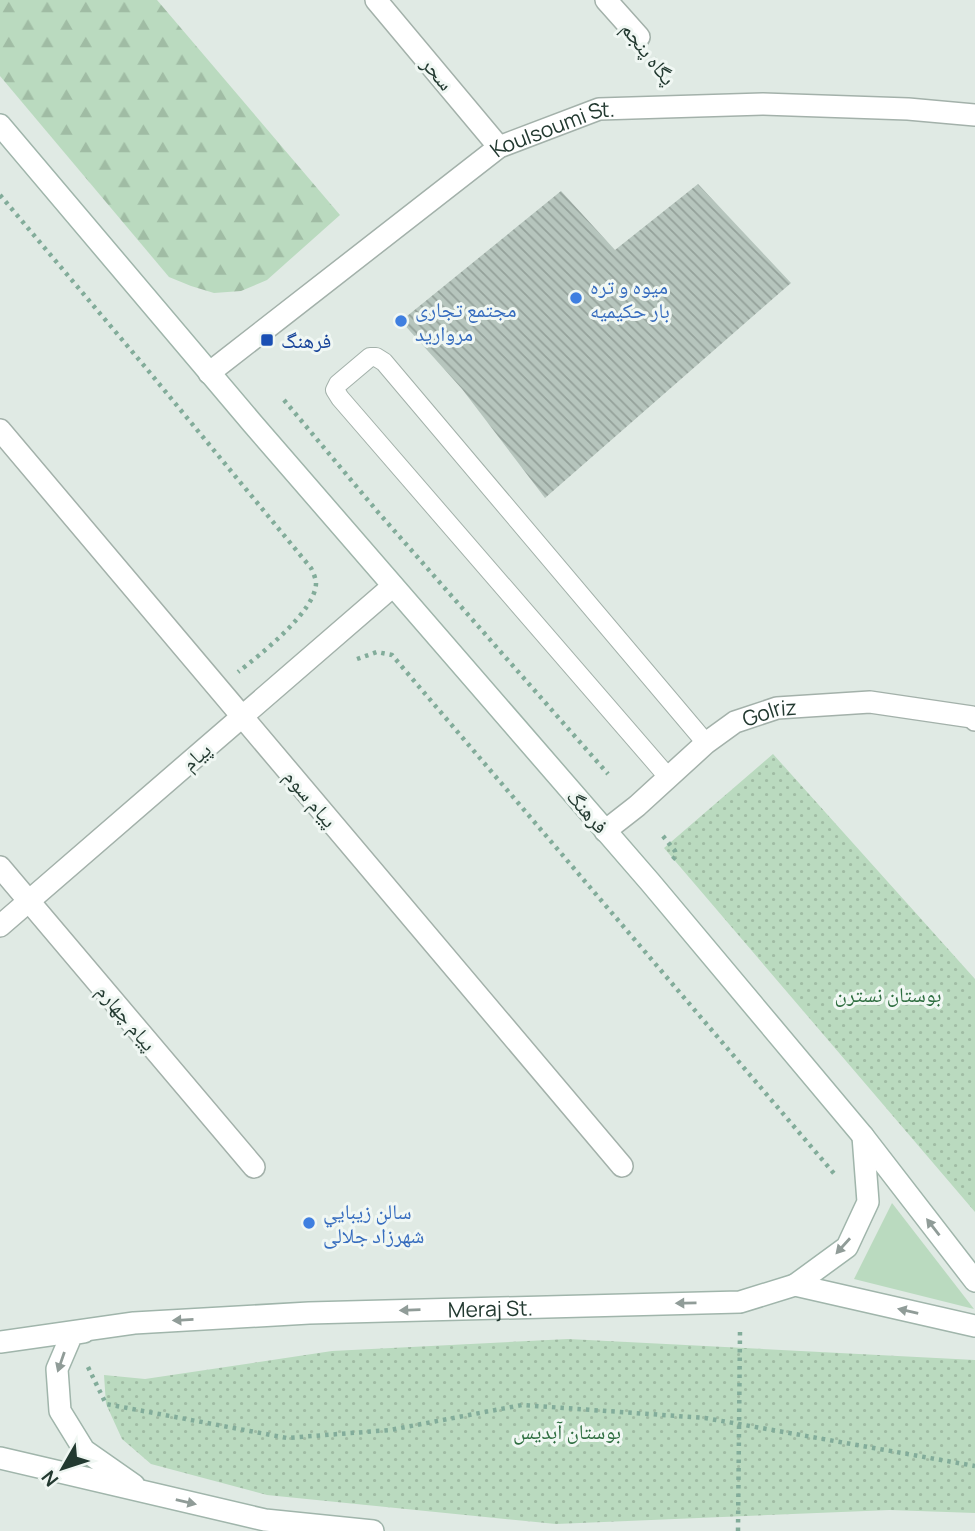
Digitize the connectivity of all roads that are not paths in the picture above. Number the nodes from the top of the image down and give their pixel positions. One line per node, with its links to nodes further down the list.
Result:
1 (376, 0): 6 (street, سحر)
2 (606, 0): 3 (street, پگاه پنجم)
3 (639, 37)
4 (975, 115): 6 (street, Koulsoumi St.)
5 (0, 125): 7 (street, فرهنگ)
6 (499, 147): 7 (street, Koulsoumi St.)
7 (209, 373): 9 (street, فرهنگ)
8 (0, 430): 10 (street, پیام سوم)
9 (393, 586): 10 (street, پیام); 14 (street, فرهنگ)
10 (242, 716): 16 (street, پیام); 19 (street, پیام سوم)
11 (975, 720): 12 (street, Golriz)
12 (706, 743): 13 (street, Golriz); 13 (lane)
13 (668, 778): 14 (street, Golriz)
14 (604, 831): 18 (street, فرهنگ)
15 (0, 867): 16 (street, پیام چهارم)
16 (29, 901): 17 (street, پیام); 20 (street, پیام چهارم)
17 (0, 926)
18 (863, 1136): 21 (street, فرهنگ, one-way to 18); 22 (street, one-way to 22)
19 (622, 1166)
20 (254, 1167)
21 (975, 1281)
22 (795, 1285): 23 (street, Meraj St., one-way to 23); 24 (street, one-way to 22)
23 (134, 1323): 25 (street, Meraj St.); 27 (street, one-way to 27)
24 (975, 1326)
25 (0, 1342)
26 (0, 1458): 27 (street)
27 (144, 1492): 28 (street, one-way to 28)
28 (373, 1531)

